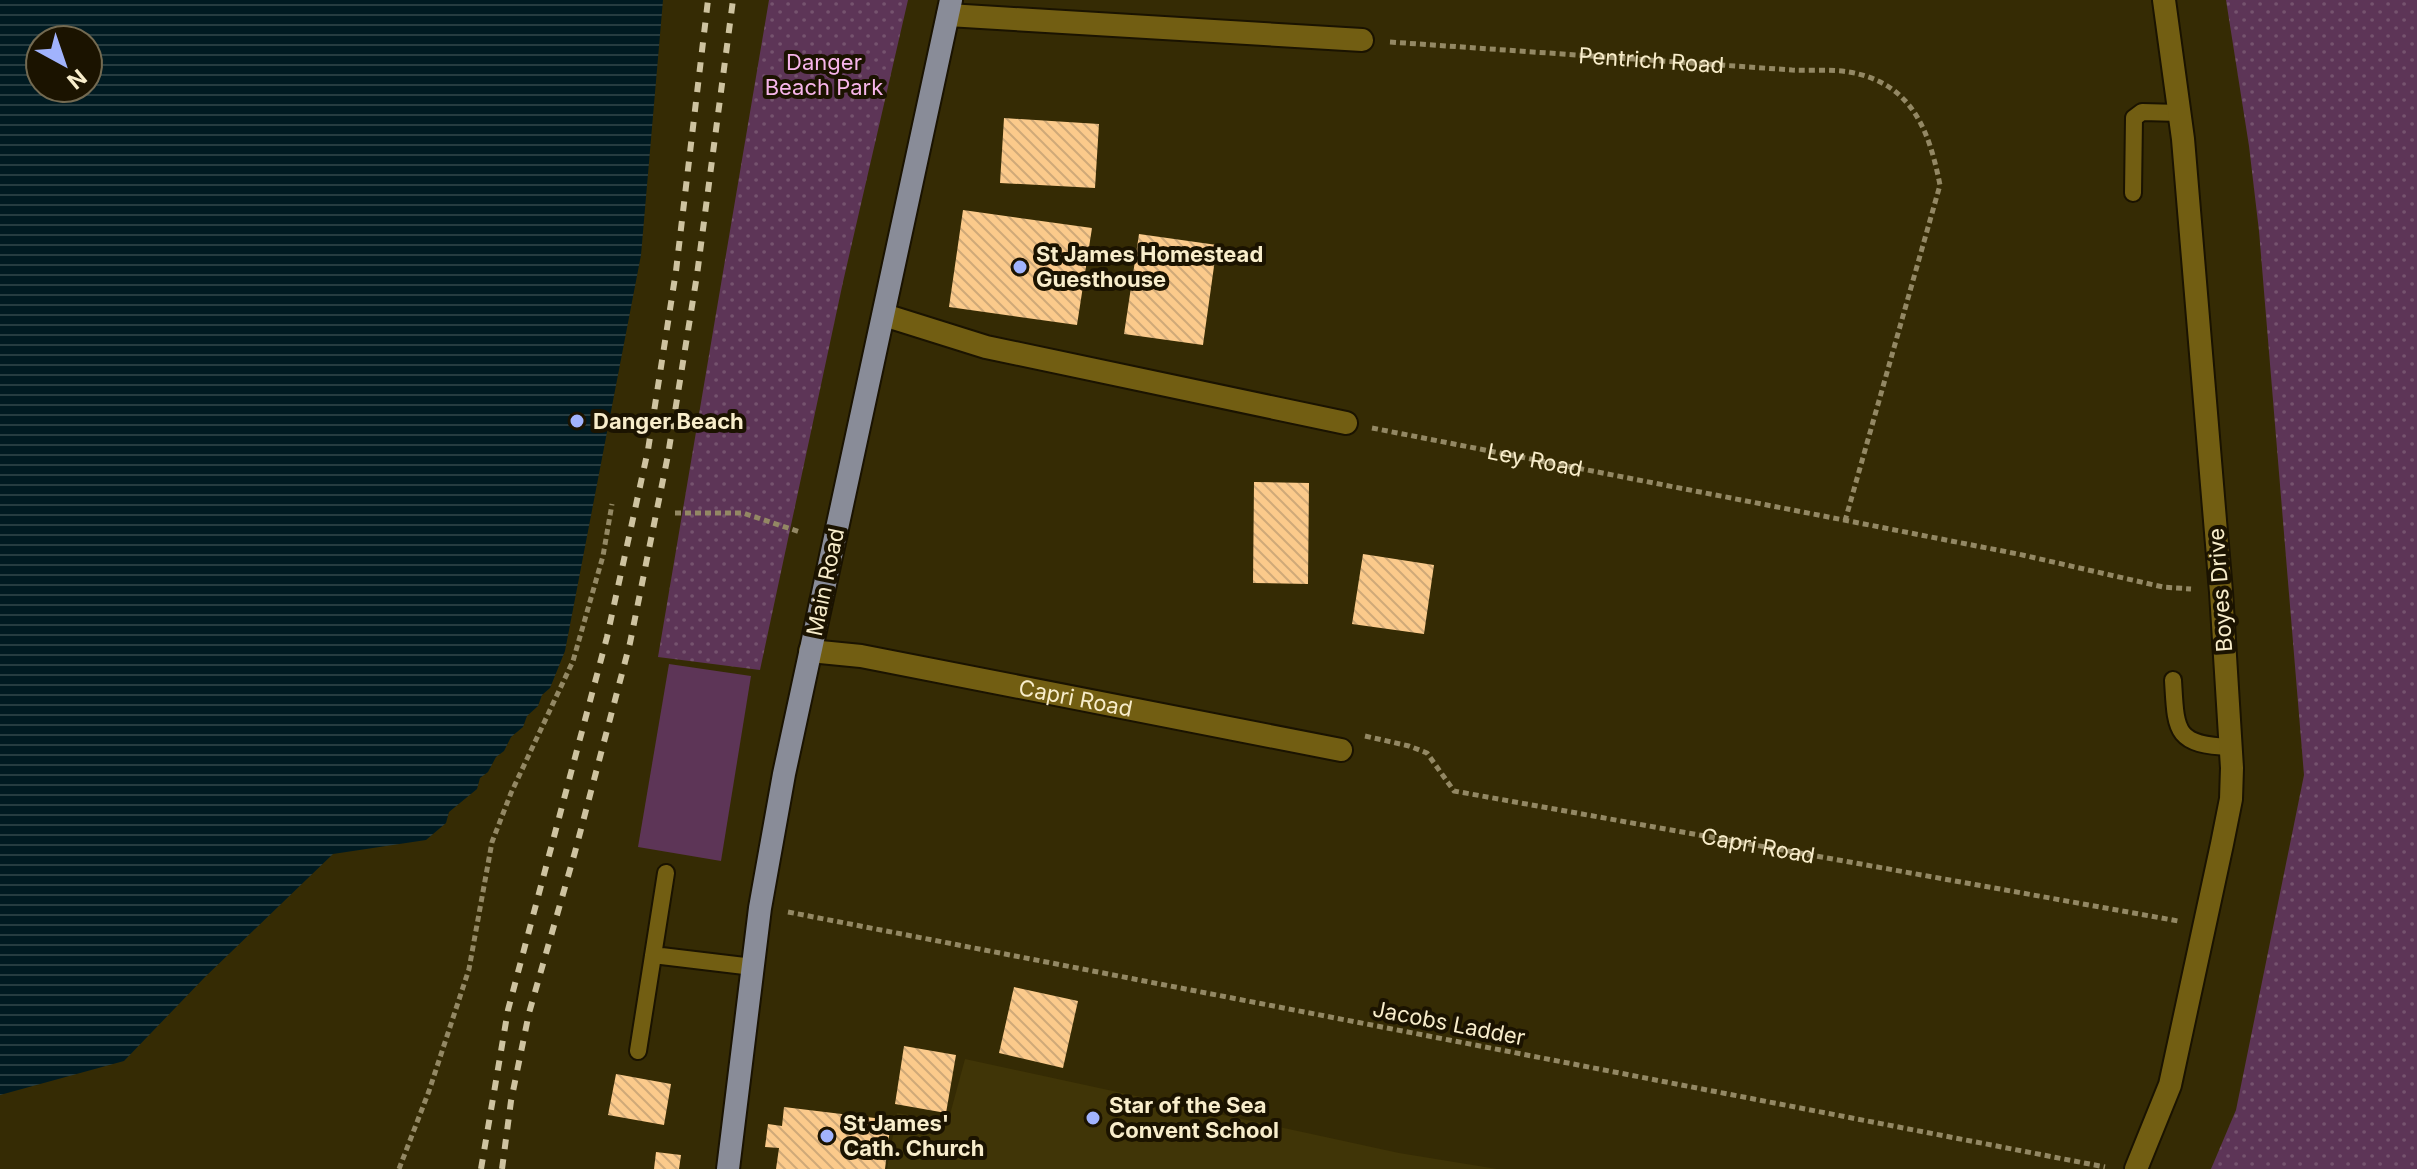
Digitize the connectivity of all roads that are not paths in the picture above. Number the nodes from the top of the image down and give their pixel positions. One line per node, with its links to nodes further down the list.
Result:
1 (2164, 0): 4 (street, Boyes Drive)
2 (949, 7): 3 (street); 6 (main road, Main Road)
3 (1362, 40)
4 (2180, 113): 5 (lane); 10 (street, Boyes Drive)
5 (2133, 193)
6 (884, 315): 7 (street); 8 (main road, Main Road)
7 (1346, 423)
8 (810, 651): 11 (street, Capri Road); 14 (main road, Main Road)
9 (2173, 680): 10 (lane)
10 (2231, 747): 17 (street, Boyes Drive)
11 (1341, 750)
12 (666, 873): 13 (lane)
13 (653, 955): 14 (lane); 15 (lane)
14 (753, 967): 16 (main road, Main Road)
15 (638, 1051)
16 (728, 1169)
17 (2136, 1169)

